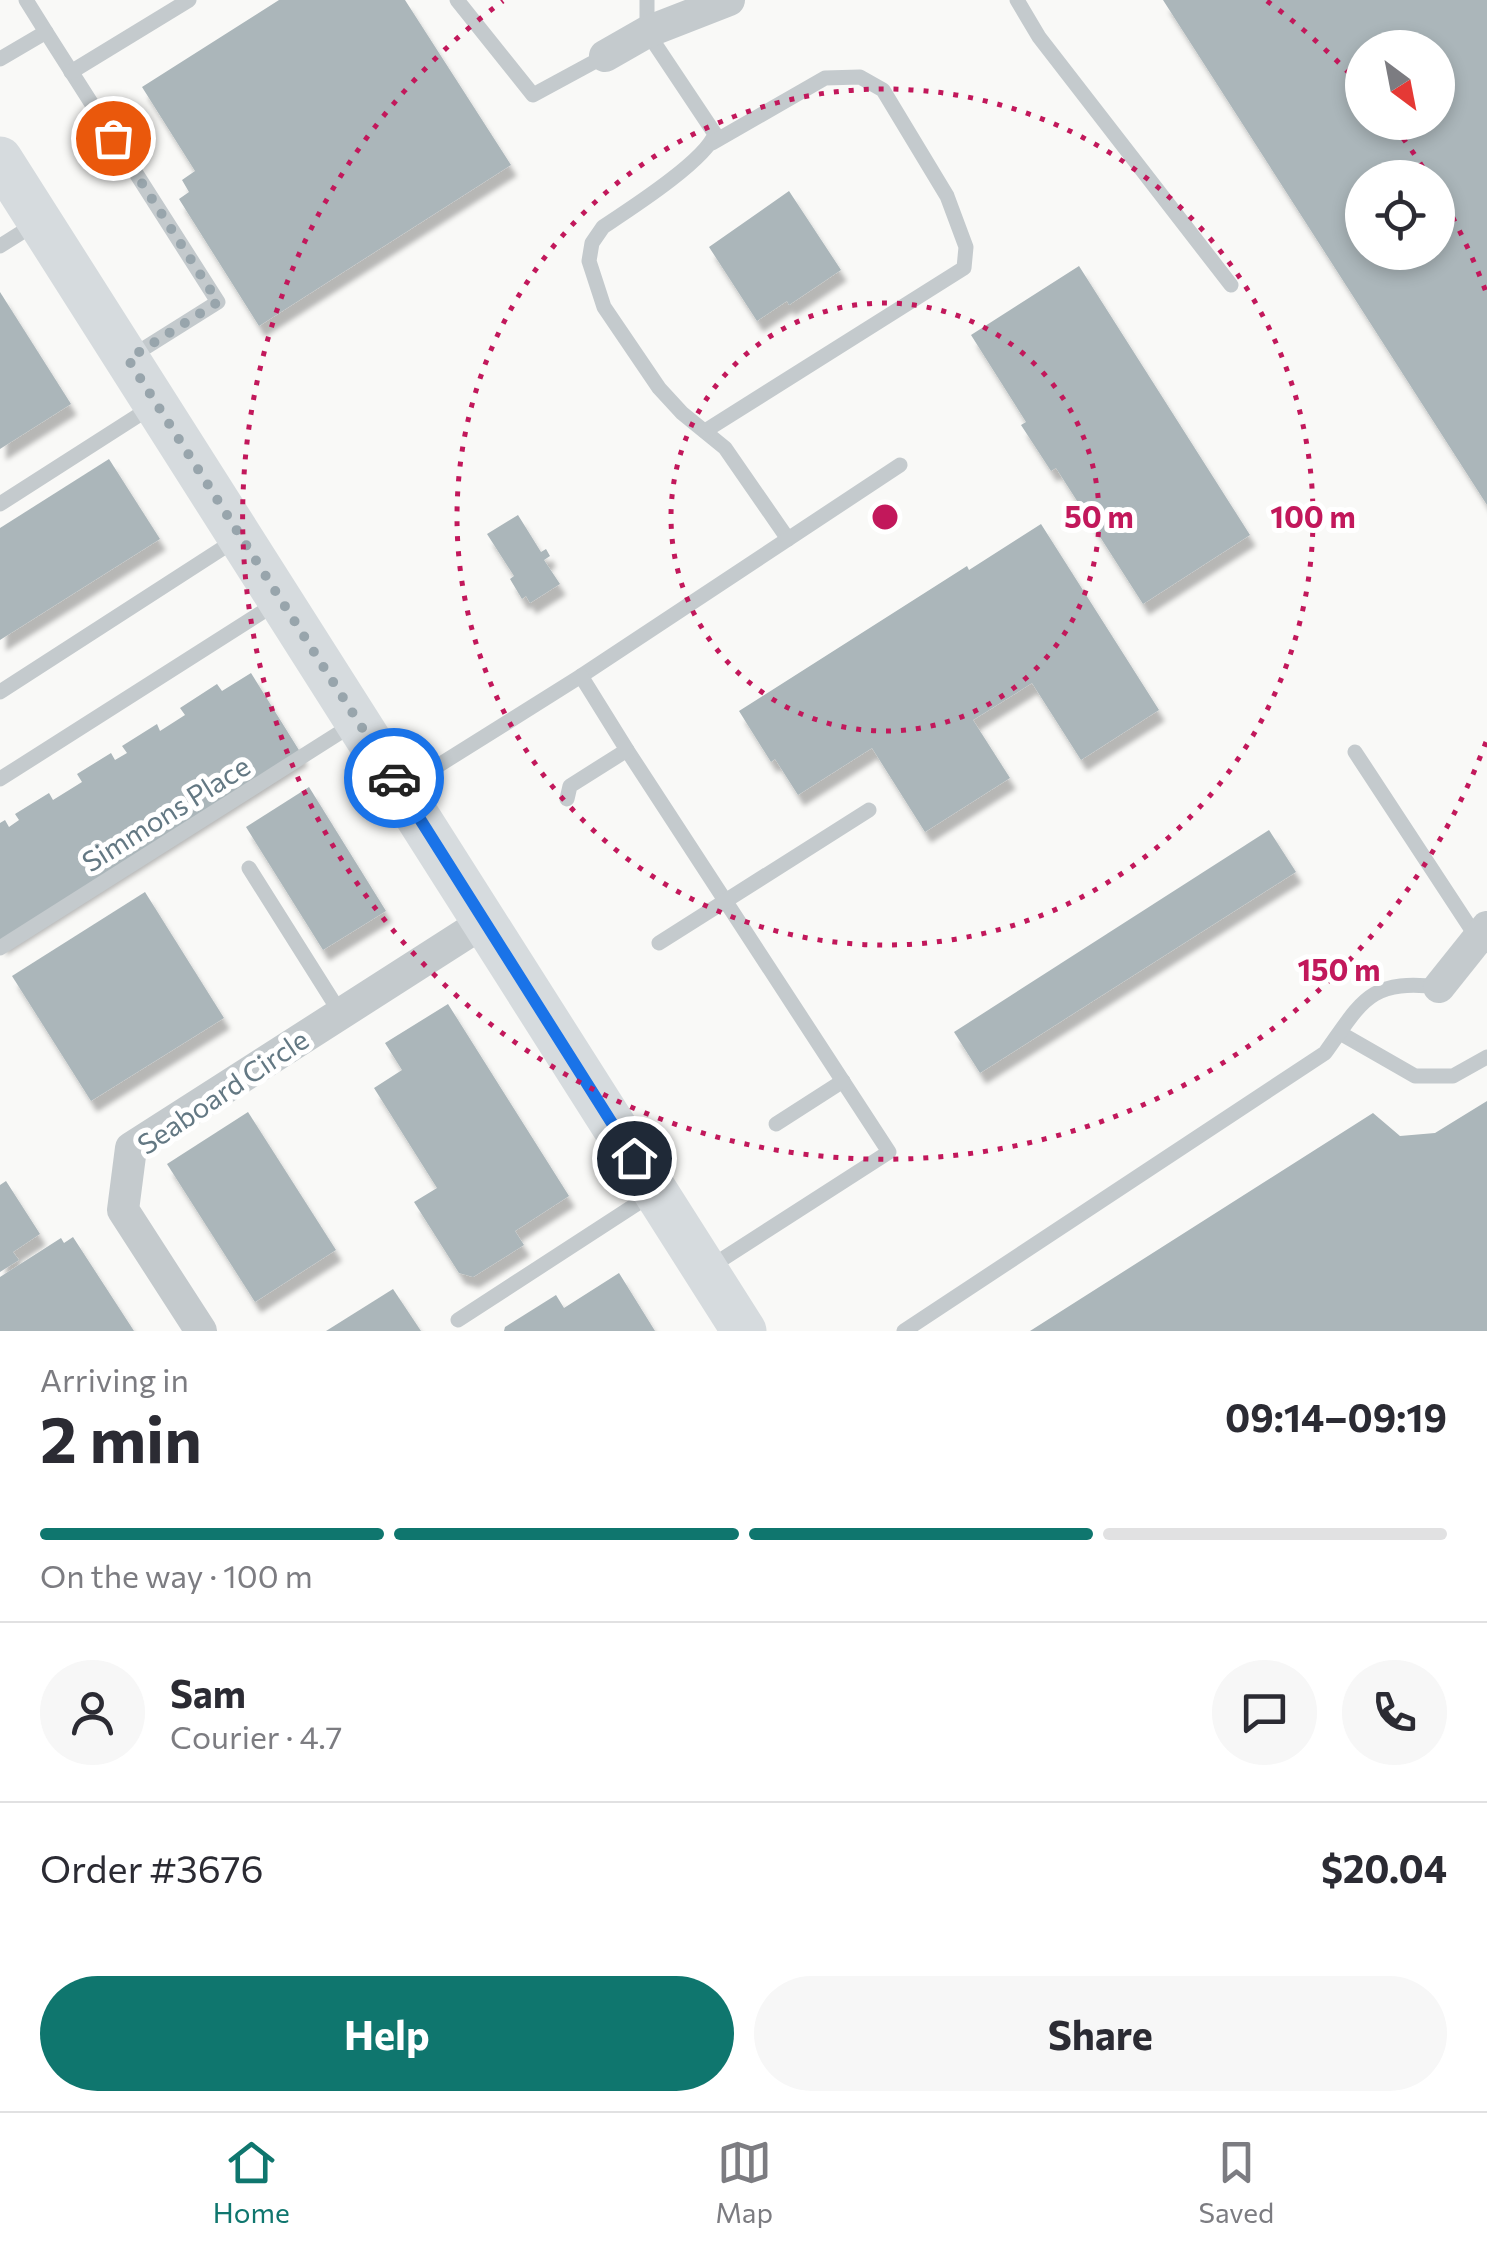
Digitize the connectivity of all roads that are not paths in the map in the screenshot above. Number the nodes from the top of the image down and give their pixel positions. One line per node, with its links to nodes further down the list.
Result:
1 (26, 0): 7 (lane)
2 (189, 0): 10 (lane)
3 (457, 0): 8 (lane)
4 (729, 0): 6 (street)
5 (1017, 0): 15 (lane)
6 (647, 16): 8 (street); 11 (lane)
7 (46, 32): 9 (lane); 10 (lane)
8 (605, 56)
9 (0, 60)
10 (72, 72): 16 (lane)
11 (712, 143): 18 (lane); 18 (lane)
12 (2, 167): 13 (street)
13 (40, 221): 14 (lane); 16 (street)
14 (0, 246)
15 (1231, 284)
16 (128, 359): 17 (street)
17 (156, 404): 20 (lane); 21 (street)
18 (705, 430): 22 (lane)
19 (900, 465): 22 (lane)
20 (0, 504)
21 (241, 537): 23 (street); 25 (lane)
22 (788, 539): 24 (lane)
23 (281, 600): 26 (street); 29 (lane)
24 (581, 676): 27 (lane); 30 (lane)
25 (0, 692)
26 (359, 721): 30 (street); 38 (lane, Simmons Place)
27 (627, 750): 31 (lane); 34 (lane)
28 (1355, 752): 36 (lane)
29 (0, 779)
30 (401, 789): 35 (street)
31 (566, 798)
32 (869, 810): 34 (lane)
33 (249, 868): 40 (lane)
34 (725, 902): 37 (lane); 43 (lane)
35 (484, 922): 40 (street, Seaboard Circle); 45 (street)
36 (1482, 932): 39 (street)
37 (659, 943)
38 (0, 948)
39 (1439, 987): 41 (lane)
40 (341, 1014): 48 (street, Seaboard Circle)
41 (1340, 1033): 42 (lane); 50 (lane)
42 (1487, 1057)
43 (843, 1081): 44 (lane); 46 (lane)
44 (776, 1124)
45 (655, 1192): 46 (street); 47 (lane)
46 (705, 1270): 49 (street)
47 (458, 1320)
48 (201, 1331)
49 (744, 1331)
50 (904, 1331)

